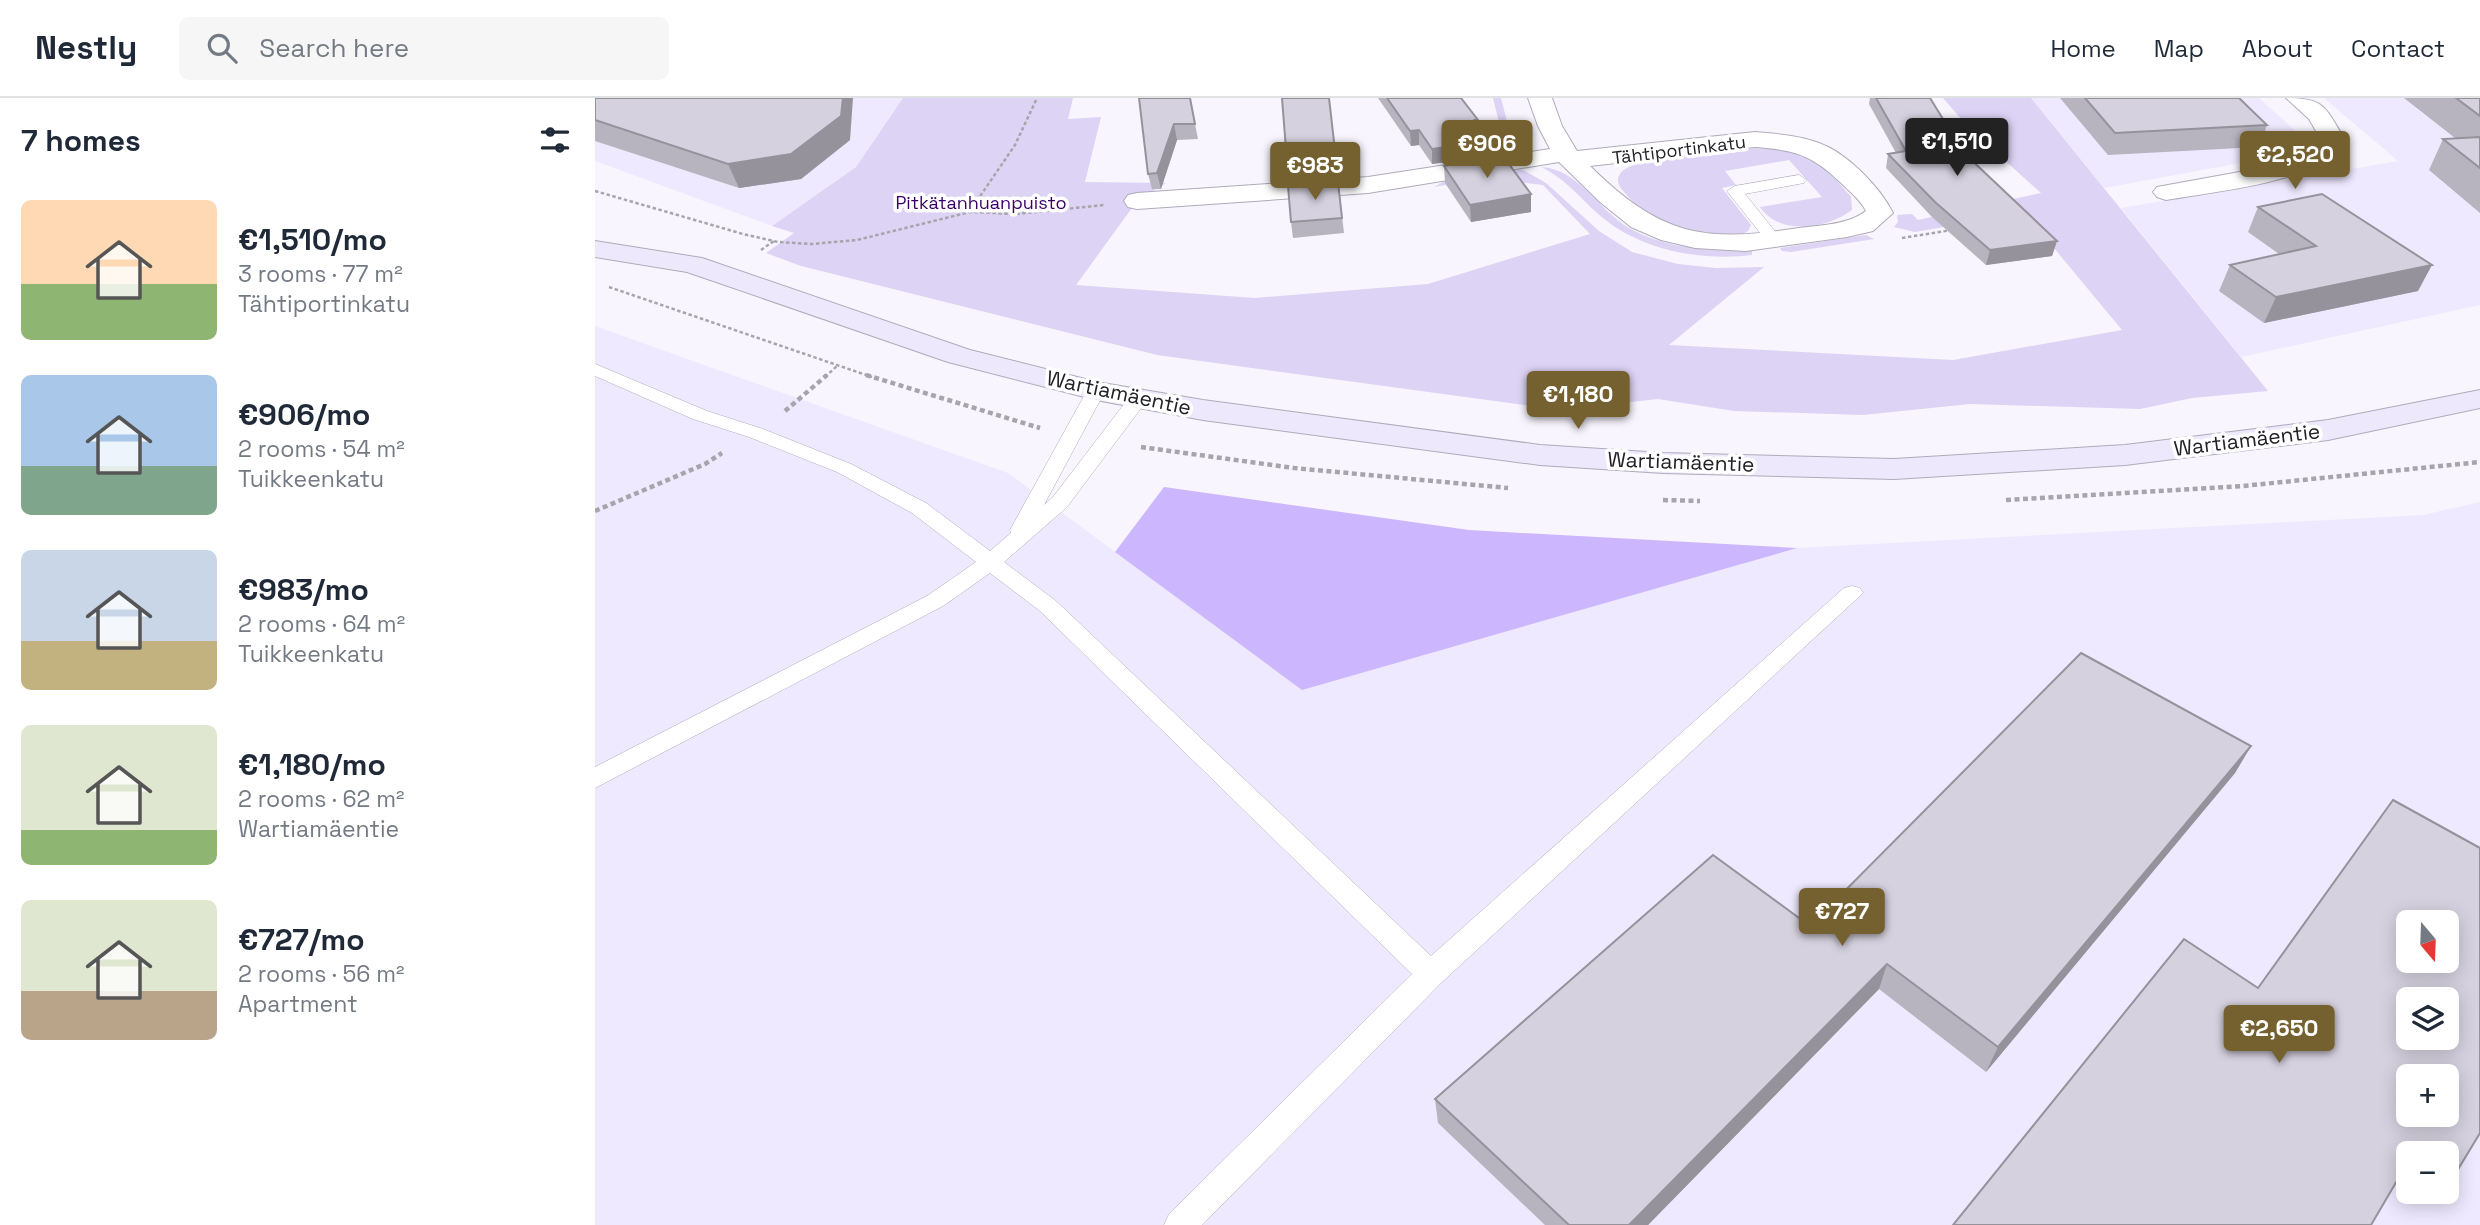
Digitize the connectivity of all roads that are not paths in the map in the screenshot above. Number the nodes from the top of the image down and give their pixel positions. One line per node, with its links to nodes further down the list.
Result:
1 (1540, 98): 3 (street, Tähtiportinkatu)
2 (2298, 98): 5 (street)
3 (1566, 156): 6 (street); 8 (street, Tähtiportinkatu); 8 (street, Tähtiportinkatu)
4 (1799, 180): 8 (lane)
5 (2166, 192)
6 (1137, 201)
7 (600, 237): 10 (main road, Wartiamäentie)
8 (1774, 240)
9 (595, 369): 14 (lane)
10 (1096, 391): 11 (main road, Wartiamäentie); 13 (lane)
11 (1138, 398): 12 (main road, Wartiamäentie); 13 (lane)
12 (2480, 399)
13 (1014, 542): 14 (lane)
14 (990, 562): 16 (lane); 17 (lane)
15 (1852, 593): 17 (lane)
16 (595, 778)
17 (1431, 974): 18 (lane)
18 (1180, 1225)

